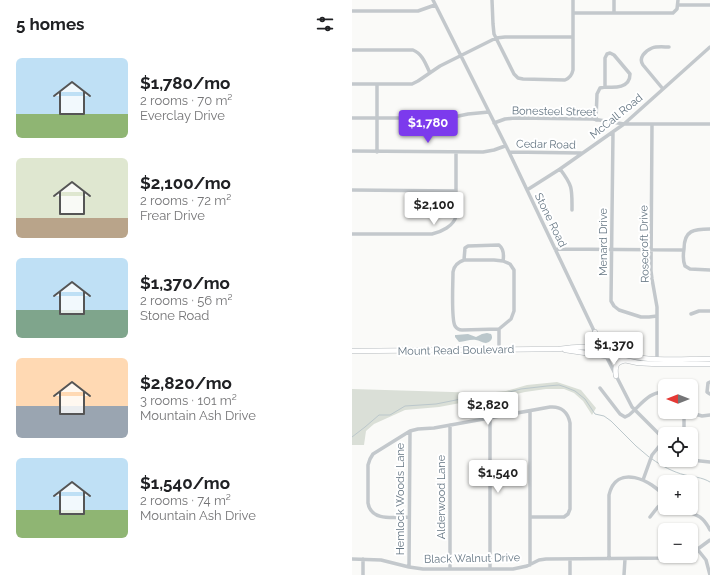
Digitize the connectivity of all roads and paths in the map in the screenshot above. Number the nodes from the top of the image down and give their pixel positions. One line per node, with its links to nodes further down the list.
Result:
1 (433, 0): 6 (street, Stone Road)
2 (492, 0): 13 (street)
3 (573, 0): 10 (street)
4 (614, 0): 11 (street)
5 (678, 0): 7 (street)
6 (435, 5): 9 (street); 17 (street, Stone Road)
7 (678, 5): 8 (street); 11 (street)
8 (710, 5)
9 (352, 11)
10 (573, 13): 11 (street); 12 (street)
11 (614, 13)
12 (573, 37): 13 (street); 13 (street)
13 (496, 38): 17 (street)
14 (669, 47): 22 (street)
15 (710, 47): 22 (street, McCall Road)
16 (352, 50): 18 (street)
17 (461, 56): 18 (street); 23 (street, Stone Road)
18 (430, 73): 20 (street)
19 (352, 84): 20 (street)
20 (377, 84): 25 (street)
21 (605, 87): 21 (street); 26 (street)
22 (663, 89): 28 (street, McCall Road)
23 (489, 112): 25 (street); 27 (street, Stone Road)
24 (352, 118): 25 (street)
25 (377, 118): 34 (street)
26 (596, 120): 27 (street, Bonesteel Street); 28 (street, Bonesteel Street)
27 (494, 123): 32 (street, Stone Road)
28 (624, 124): 29 (street, Bonesteel Street); 31 (street, McCall Road)
29 (652, 124): 30 (street, Bonesteel Street); 47 (street, Rosecroft Drive)
30 (710, 124)
31 (613, 132): 37 (street, McCall Road); 46 (street, Menard Drive)
32 (505, 146): 35 (street); 36 (street, Stone Road)
33 (352, 151): 34 (street)
34 (377, 152): 35 (street)
35 (456, 152): 41 (street)
36 (509, 152): 37 (street, Cedar Road); 40 (street, Stone Road)
37 (582, 153): 38 (street, McCall Road)
38 (560, 169): 40 (street, McCall Road); 42 (street)
39 (352, 190): 41 (street)
40 (527, 190): 45 (street, Stone Road)
41 (456, 191): 44 (street)
42 (572, 210)
43 (710, 229): 48 (street)
44 (352, 234)
45 (555, 249): 46 (street); 56 (street, Stone Road)
46 (612, 249): 47 (street); 54 (street, Menard Drive)
47 (652, 249): 48 (street); 54 (street, Rosecroft Drive)
48 (684, 250): 51 (street)
49 (464, 260): 50 (street); 50 (street); 55 (street)
50 (503, 261): 55 (street)
51 (710, 270)
52 (710, 311): 53 (street)
53 (691, 314)
54 (657, 316): 65 (street, Rosecroft Drive)
55 (498, 330): 58 (street)
56 (595, 332): 57 (main road); 60 (street, Stone Road)
57 (584, 347): 59 (main road, Mount Read Boulevard); 60 (main road, Mount Read Boulevard)
58 (499, 349): 59 (main road, Mount Read Boulevard); 61 (main road, Mount Read Boulevard)
59 (559, 349): 62 (main road, Mount Read Boulevard)
60 (603, 350): 62 (street, Stone Road); 65 (main road, Mount Read Boulevard)
61 (352, 351)
62 (606, 356): 64 (main road, Mount Read Boulevard); 67 (street, Stone Road)
63 (710, 359): 65 (main road, Mount Read Boulevard)
64 (626, 360): 65 (main road, Mount Read Boulevard); 67 (main road)
65 (657, 362): 66 (main road, Mount Read Boulevard)
66 (710, 364)
67 (616, 376): 73 (street, Stone Road)
68 (710, 382): 71 (street)
69 (600, 388): 73 (street)
70 (658, 393): 73 (street)
71 (710, 394)
72 (530, 411): 76 (street); 89 (street); 89 (street)
73 (635, 411): 79 (street, Stone Road)
74 (698, 415): 75 (street)
75 (710, 415)
76 (490, 418): 77 (street); 102 (street)
77 (450, 425): 78 (street); 101 (street, Alderwood Lane)
78 (410, 431): 87 (street, Hemlock Woods Lane); 87 (street)
79 (658, 433)
80 (658, 448): 83 (street)
81 (698, 461): 82 (street)
82 (710, 462)
83 (643, 480): 84 (street); 93 (street)
84 (658, 489)
85 (658, 507): 88 (street)
86 (698, 515): 90 (street)
87 (409, 517): 100 (street, Hemlock Woods Lane)
88 (650, 517)
89 (530, 518): 99 (street)
90 (710, 530)
91 (710, 540): 92 (street)
92 (698, 550): 106 (street)
93 (609, 558): 97 (street, Black Walnut Drive); 98 (street, Black Walnut Drive)
94 (658, 558): 98 (street, Black Walnut Drive)
95 (352, 559): 96 (street, Black Walnut Drive)
96 (363, 559): 100 (street, Black Walnut Drive); 103 (street)
97 (570, 559): 99 (street, Black Walnut Drive); 104 (street)
98 (626, 559): 105 (street)
99 (530, 565): 102 (street, Black Walnut Drive)
100 (409, 567): 101 (street, Black Walnut Drive)
101 (450, 569): 102 (street, Black Walnut Drive)
102 (490, 569)
103 (363, 575)
104 (570, 575)
105 (624, 575)
106 (710, 575)

